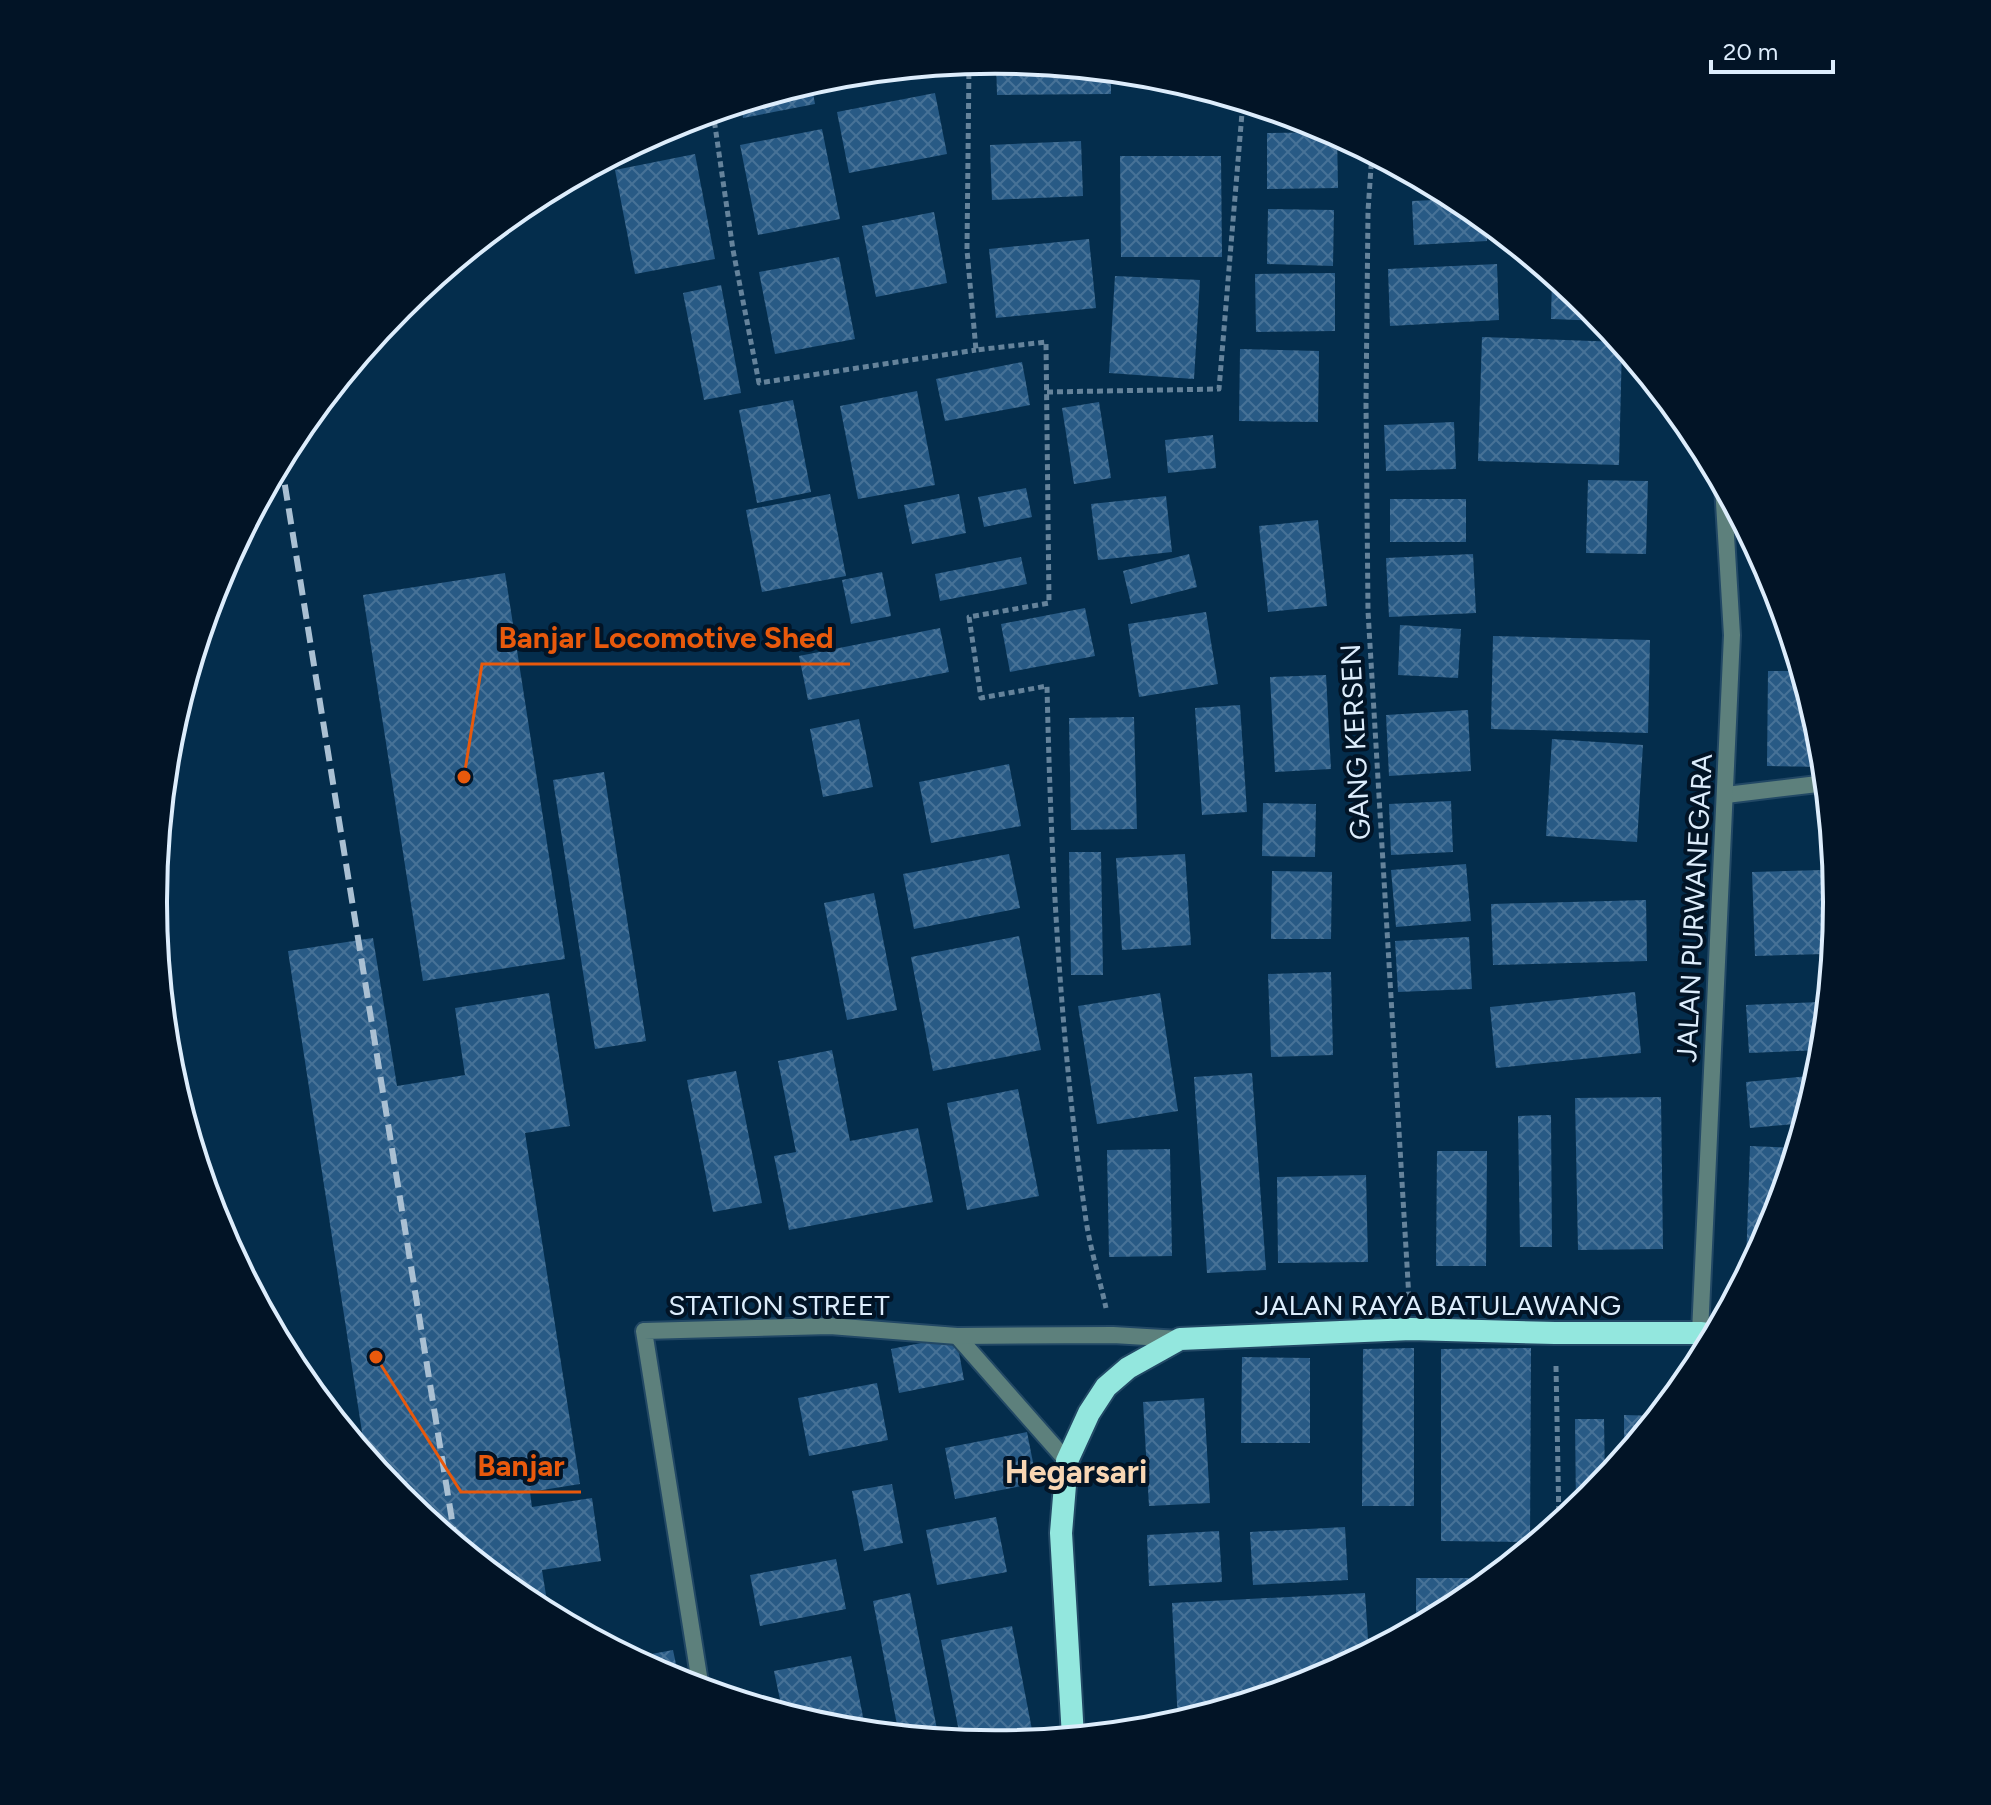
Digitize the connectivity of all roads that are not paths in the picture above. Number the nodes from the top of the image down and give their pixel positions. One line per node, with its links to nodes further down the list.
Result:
1 (1724, 509): 3 (street, JALAN PURWANEGARA)
2 (1815, 784): 3 (street)
3 (1726, 795): 4 (street, JALAN PURWANEGARA)
4 (1707, 1326)
5 (1702, 1334): 7 (highway, JALAN RAYA BATULAWANG)
6 (957, 1336): 7 (street, STATION STREET); 8 (street); 9 (street, STATION STREET)
7 (1180, 1339): 8 (highway, JALAN RAYA BATULAWANG)
8 (1067, 1461): 10 (highway, JALAN RAYA BATULAWANG)
9 (699, 1676)
10 (1072, 1727)

